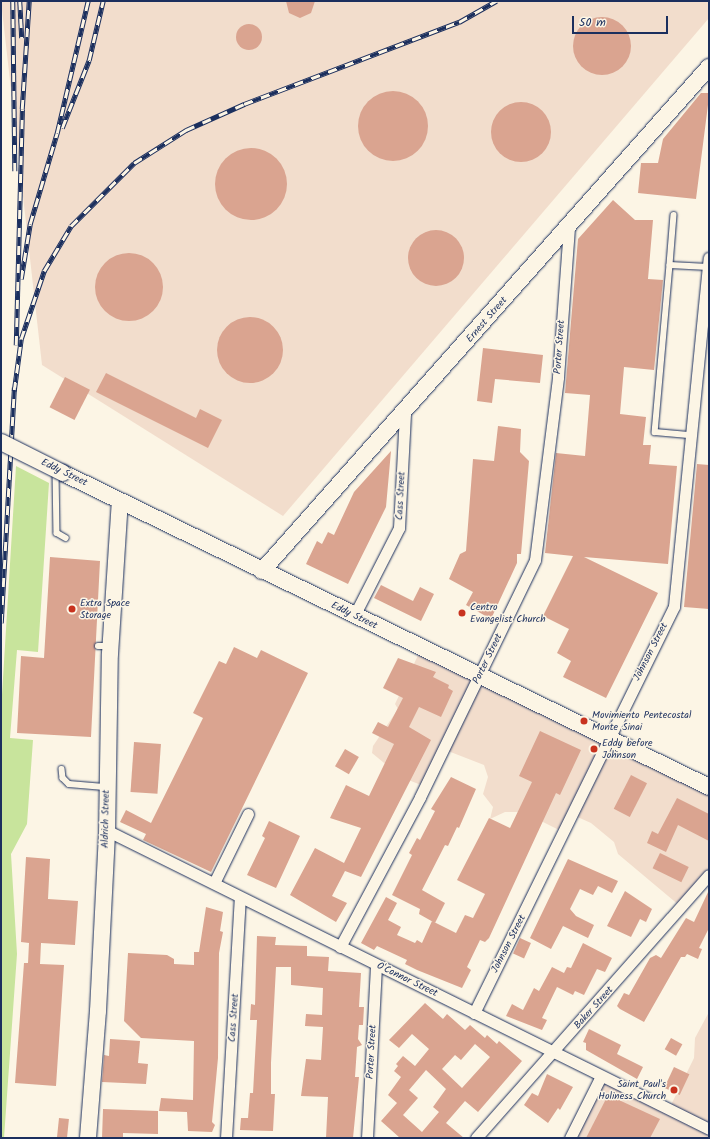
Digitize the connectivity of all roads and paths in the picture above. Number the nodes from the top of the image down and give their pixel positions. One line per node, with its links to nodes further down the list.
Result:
1 (709, 66): 3 (street, Ernest Street)
2 (674, 215): 5 (lane)
3 (569, 227): 6 (street, Ernest Street); 14 (street, Porter Street)
4 (708, 262): 5 (lane); 7 (street, Johnson Street)
5 (670, 265): 7 (lane)
6 (405, 412): 12 (street, Ernest Street); 13 (street, Cass Street)
7 (691, 435): 15 (street, Johnson Street)
8 (1, 442): 9 (street, Eddy Street, bridge)
9 (59, 471): 10 (street, Eddy Street); 11 (lane)
10 (120, 501): 12 (street, Eddy Street); 17 (street, Aldrich Street)
11 (66, 538)
12 (262, 571): 13 (street, Eddy Street)
13 (354, 616): 14 (street, Eddy Street)
14 (479, 677): 15 (street, Eddy Street); 24 (street, Porter Street)
15 (608, 739): 18 (street, Eddy Street); 26 (street, Johnson Street)
16 (62, 769): 17 (lane)
17 (107, 787): 20 (street, Aldrich Street)
18 (709, 787)
19 (248, 814): 22 (street)
20 (106, 830): 22 (street, O'Connor Street); 30 (street, Aldrich Street)
21 (709, 875): 27 (street, Baker Street)
22 (214, 883): 23 (street, O'Connor Street)
23 (240, 897): 24 (street, O'Connor Street); 31 (street, Cass Street)
24 (340, 947): 25 (street, O'Connor Street)
25 (376, 965): 26 (street, O'Connor Street); 32 (street, Porter Street)
26 (474, 1013): 27 (street, O'Connor Street)
27 (554, 1053): 28 (street, O'Connor Street); 33 (street, Baker Street)
28 (601, 1076): 29 (street, O'Connor Street); 34 (street)
29 (709, 1130)
30 (88, 1138)
31 (226, 1138)
32 (367, 1138)
33 (476, 1138)
34 (570, 1138)

